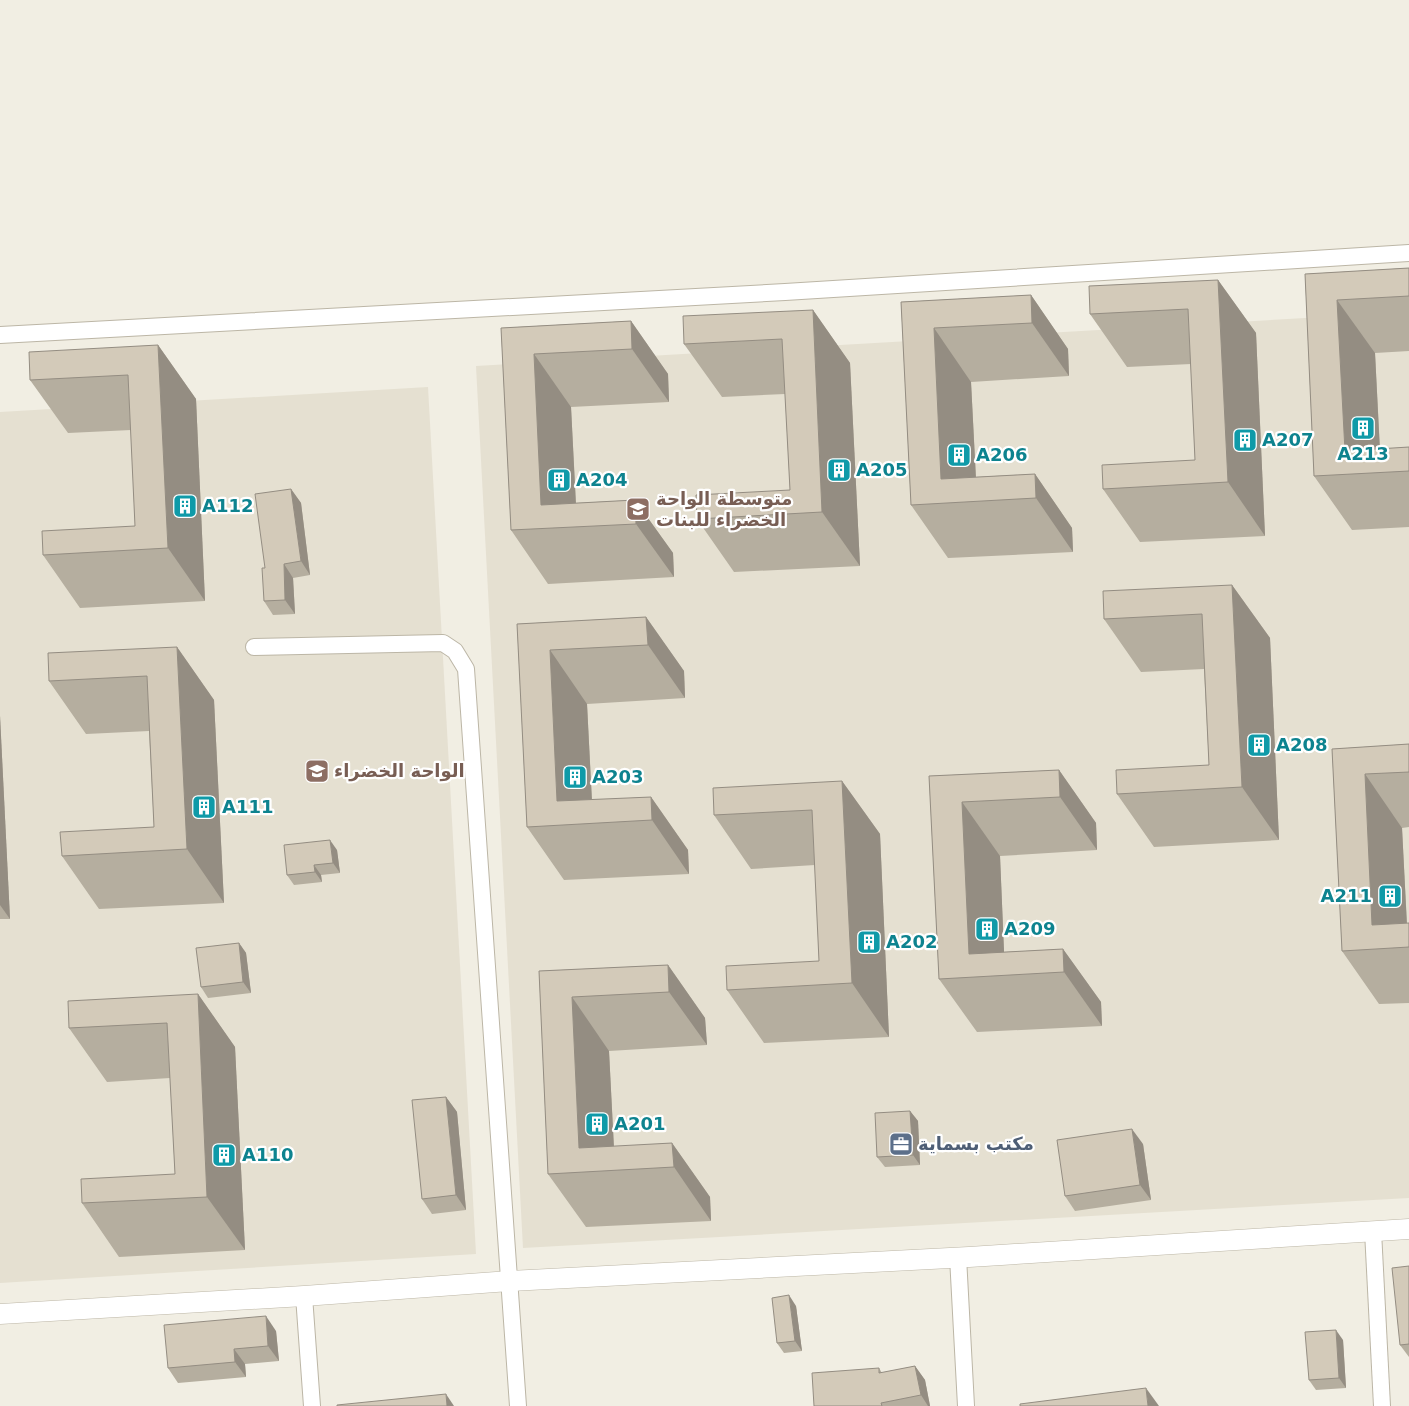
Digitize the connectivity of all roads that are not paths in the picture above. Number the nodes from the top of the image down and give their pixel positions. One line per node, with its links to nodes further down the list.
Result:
1 (1409, 253): 2 (street)
2 (0, 335)
3 (254, 647): 7 (street)
4 (1409, 1229): 5 (street)
5 (1373, 1231): 6 (street); 13 (street)
6 (958, 1257): 7 (street); 12 (street)
7 (510, 1282): 8 (street); 11 (street)
8 (304, 1296): 9 (street); 10 (street)
9 (0, 1314)
10 (312, 1406)
11 (518, 1406)
12 (966, 1406)
13 (1382, 1406)

